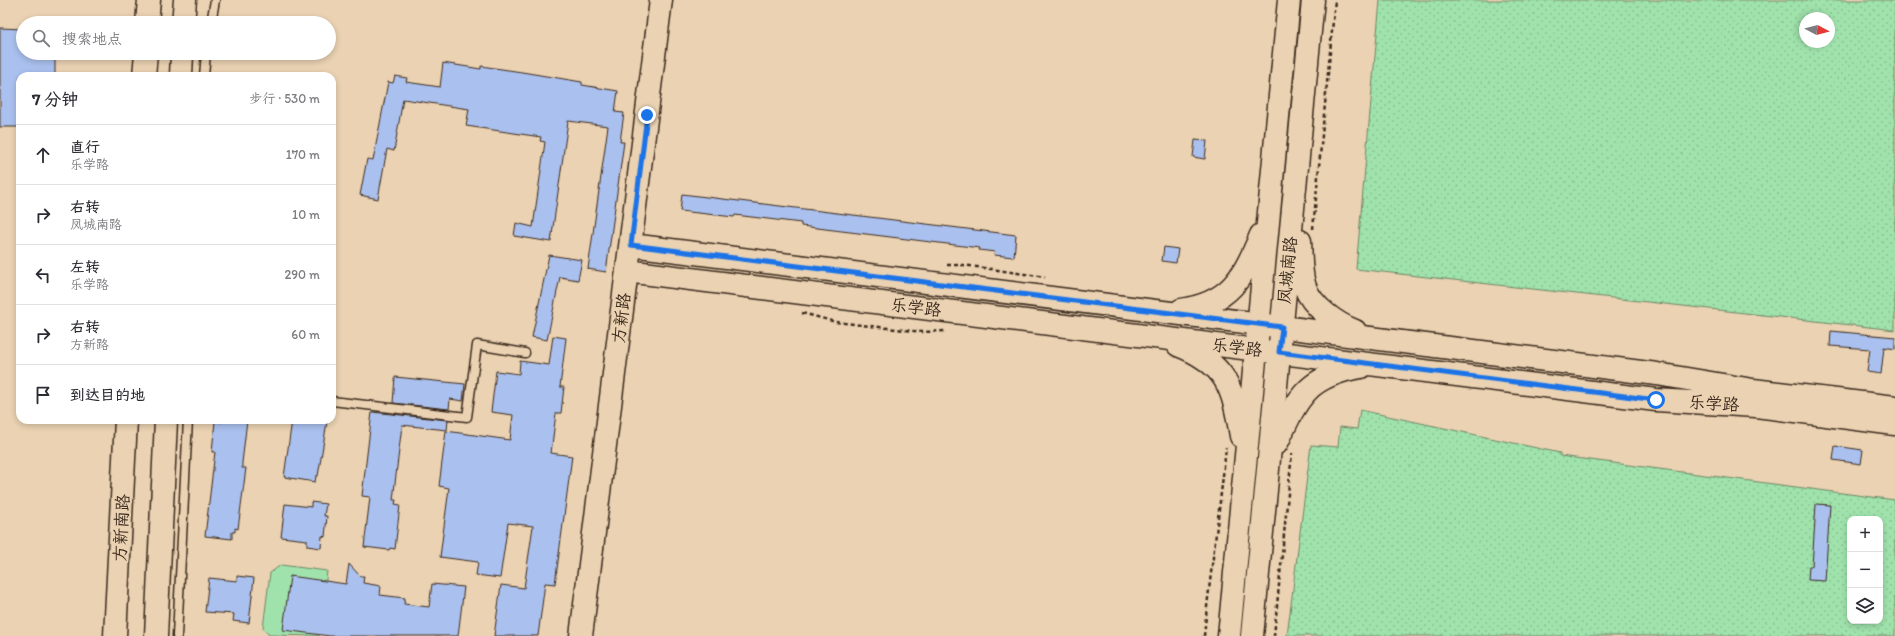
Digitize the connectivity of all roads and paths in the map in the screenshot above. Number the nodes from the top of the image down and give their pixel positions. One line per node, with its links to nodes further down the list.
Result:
1 (148, 0): 8 (street)
2 (185, 0): 9 (street)
3 (215, 0): 10 (lane)
4 (660, 0): 20 (street, 方新路)
5 (1289, 0): 17 (street, 凤城南路)
6 (1313, 0): 18 (street, 凤城南路)
7 (1335, 0): 19 (path)
8 (147, 16)
9 (184, 16)
10 (212, 16)
11 (145, 60): 14 (street)
12 (182, 60): 15 (street)
13 (205, 60): 16 (lane)
14 (144, 72)
15 (181, 72)
16 (204, 72)
17 (1272, 195): 25 (street); 26 (street, 凤城南路)
18 (1294, 198): 27 (street, 凤城南路); 30 (street)
19 (1312, 234)
20 (631, 245): 22 (street, 方新路); 25 (street, 乐学路)
21 (942, 265): 23 (path)
22 (627, 271): 29 (street, 乐学路); 48 (street, 方新路)
23 (1052, 279)
24 (795, 312): 28 (path)
25 (1164, 312): 26 (street, 乐学路)
26 (1259, 324): 27 (street, 乐学路); 31 (street, 凤城南路)
27 (1282, 327): 30 (street, 乐学路); 32 (street, 凤城南路)
28 (948, 331)
29 (1160, 338): 31 (street, 乐学路); 43 (street)
30 (1384, 339): 36 (street, 乐学路)
31 (1257, 349): 32 (street, 乐学路); 43 (street, 凤城南路)
32 (1279, 352): 34 (street, 乐学路); 44 (street, 凤城南路)
33 (525, 353): 35 (lane)
34 (1380, 364): 40 (street, 乐学路); 44 (street)
35 (336, 401)
36 (1895, 407)
37 (126, 424): 45 (street, 方新南路)
38 (166, 424): 46 (street)
39 (188, 424): 47 (lane)
40 (1895, 424)
41 (1227, 444): 49 (path)
42 (1292, 445): 52 (path)
43 (1246, 464): 50 (street, 凤城南路)
44 (1268, 467): 51 (street, 凤城南路)
45 (115, 636)
46 (156, 636)
47 (177, 636)
48 (581, 636)
49 (1204, 636)
50 (1229, 636)
51 (1252, 636)
52 (1274, 636)

